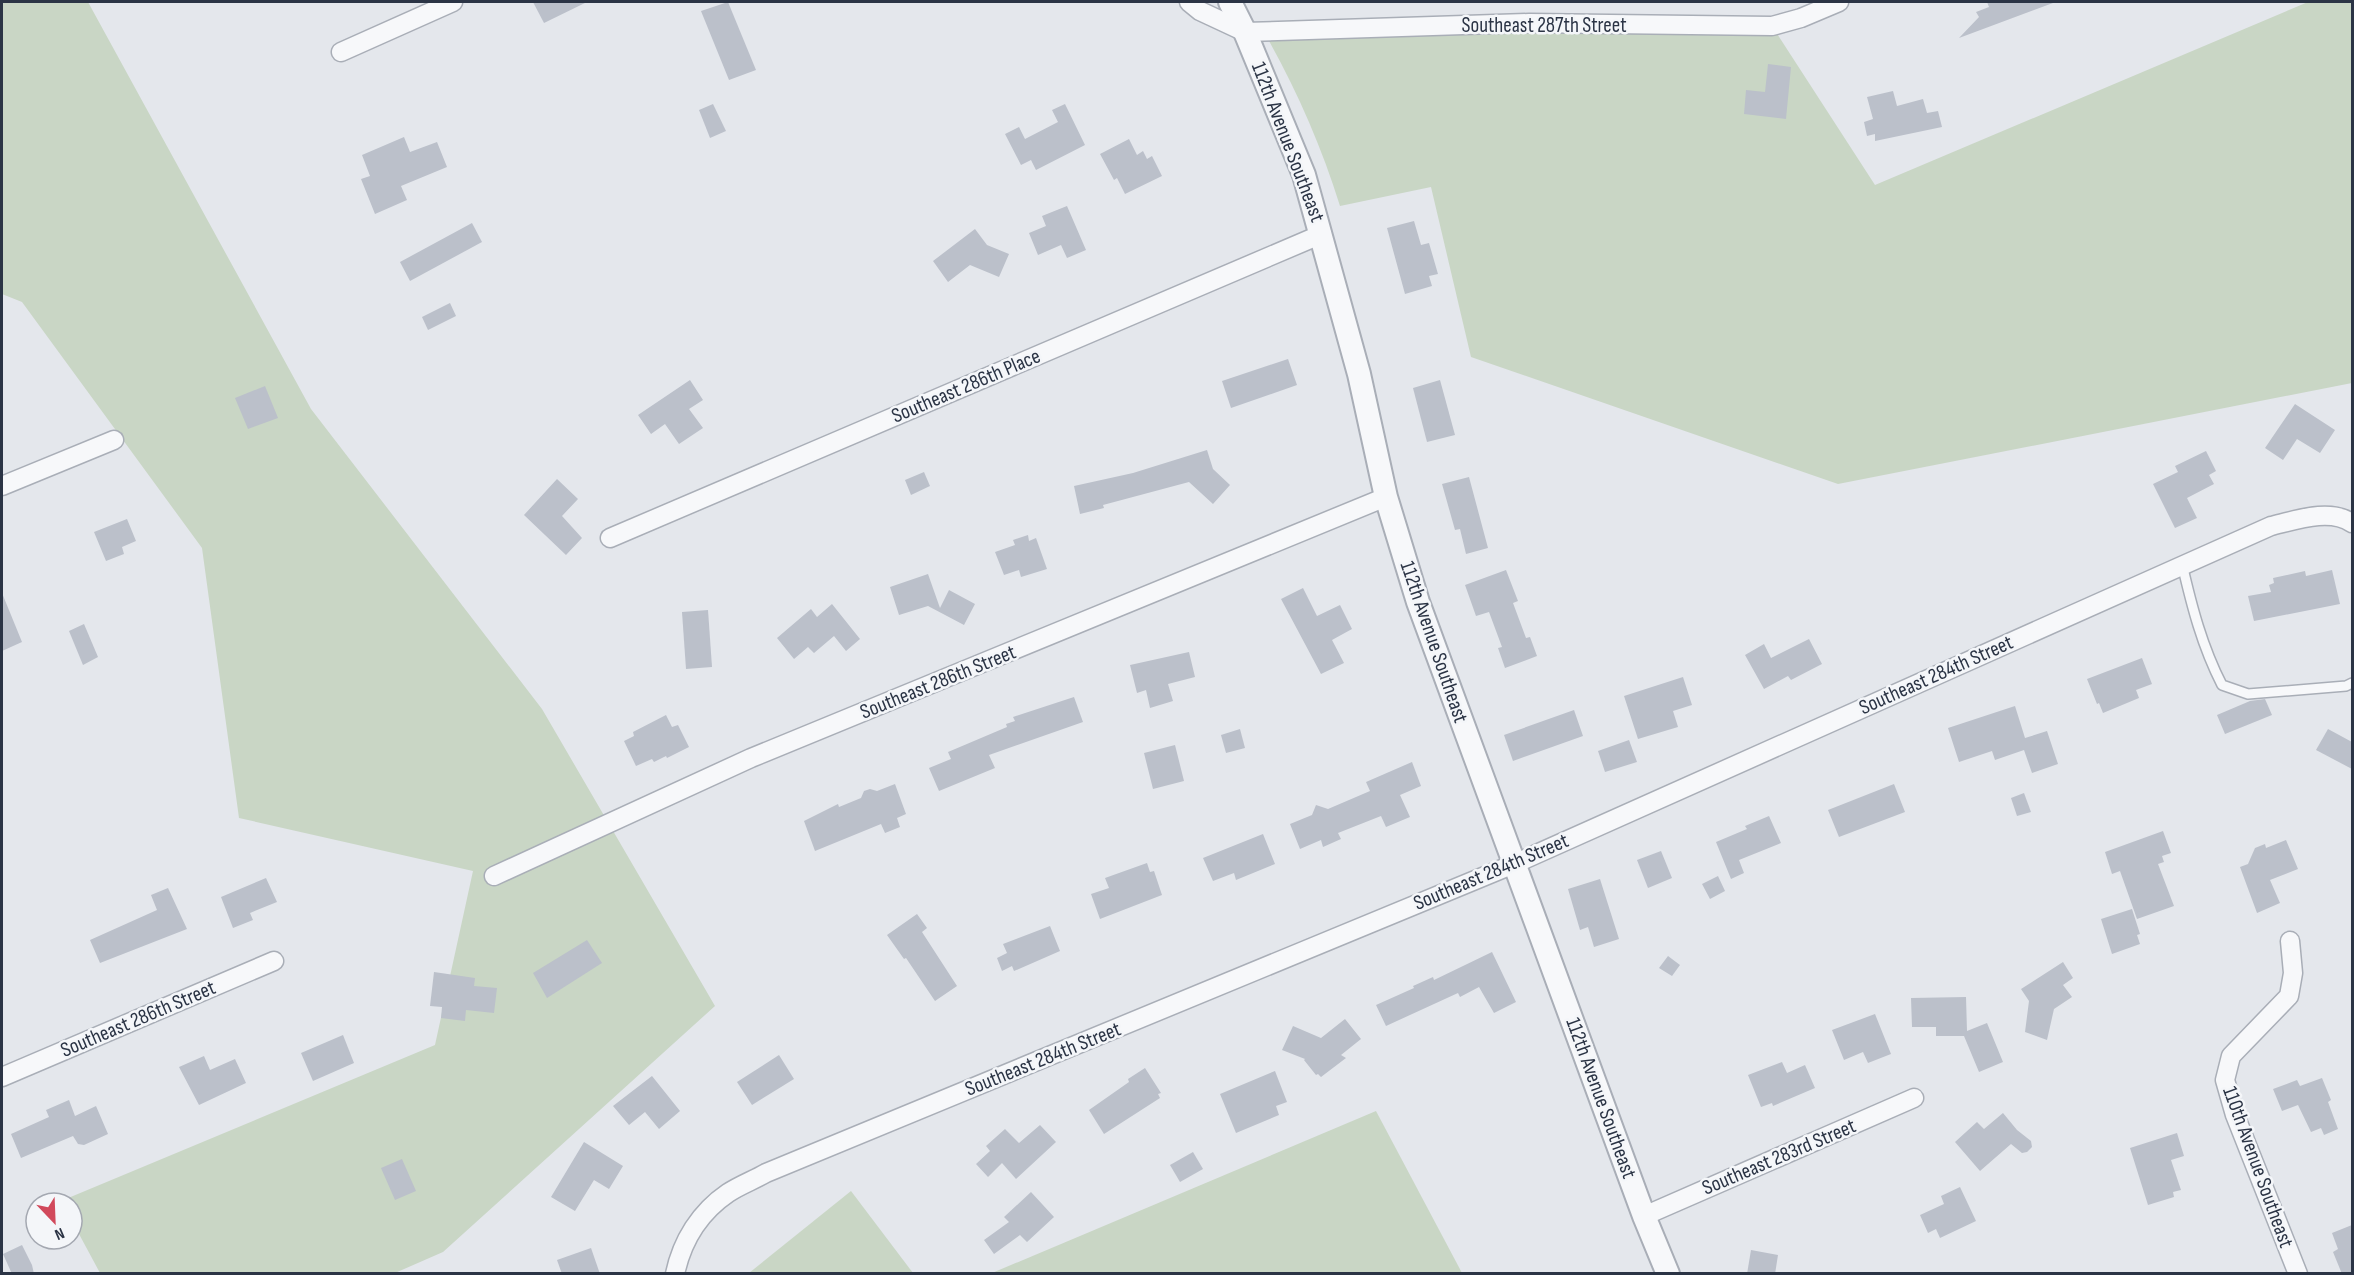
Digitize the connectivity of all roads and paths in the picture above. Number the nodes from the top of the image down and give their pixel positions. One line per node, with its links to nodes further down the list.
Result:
1 (453, 2): 6 (street)
2 (1189, 2): 5 (street)
3 (1230, 2): 5 (street, 112th Avenue Southeast)
4 (1839, 2): 5 (street, Southeast 287th Street)
5 (1245, 32): 7 (street, 112th Avenue Southeast)
6 (341, 52)
7 (1322, 234): 10 (street, 112th Avenue Southeast); 12 (street, Southeast 286th Place)
8 (114, 440): 9 (street)
9 (2, 486)
10 (1386, 497): 15 (street, 112th Avenue Southeast); 16 (street, Southeast 286th Street)
11 (2348, 520): 13 (street, Southeast 284th Street)
12 (610, 538)
13 (2182, 564): 14 (lane); 15 (street, Southeast 284th Street)
14 (2352, 683)
15 (1514, 864): 21 (street, 112th Avenue Southeast); 22 (street, Southeast 284th Street)
16 (494, 876)
17 (2290, 940): 24 (street, 110th Avenue Southeast)
18 (274, 961): 19 (street, Southeast 286th Street)
19 (2, 1077)
20 (1914, 1098): 21 (street, Southeast 283rd Street)
21 (1644, 1216): 23 (street, 112th Avenue Southeast)
22 (675, 1274)
23 (1668, 1274)
24 (2298, 1274)

